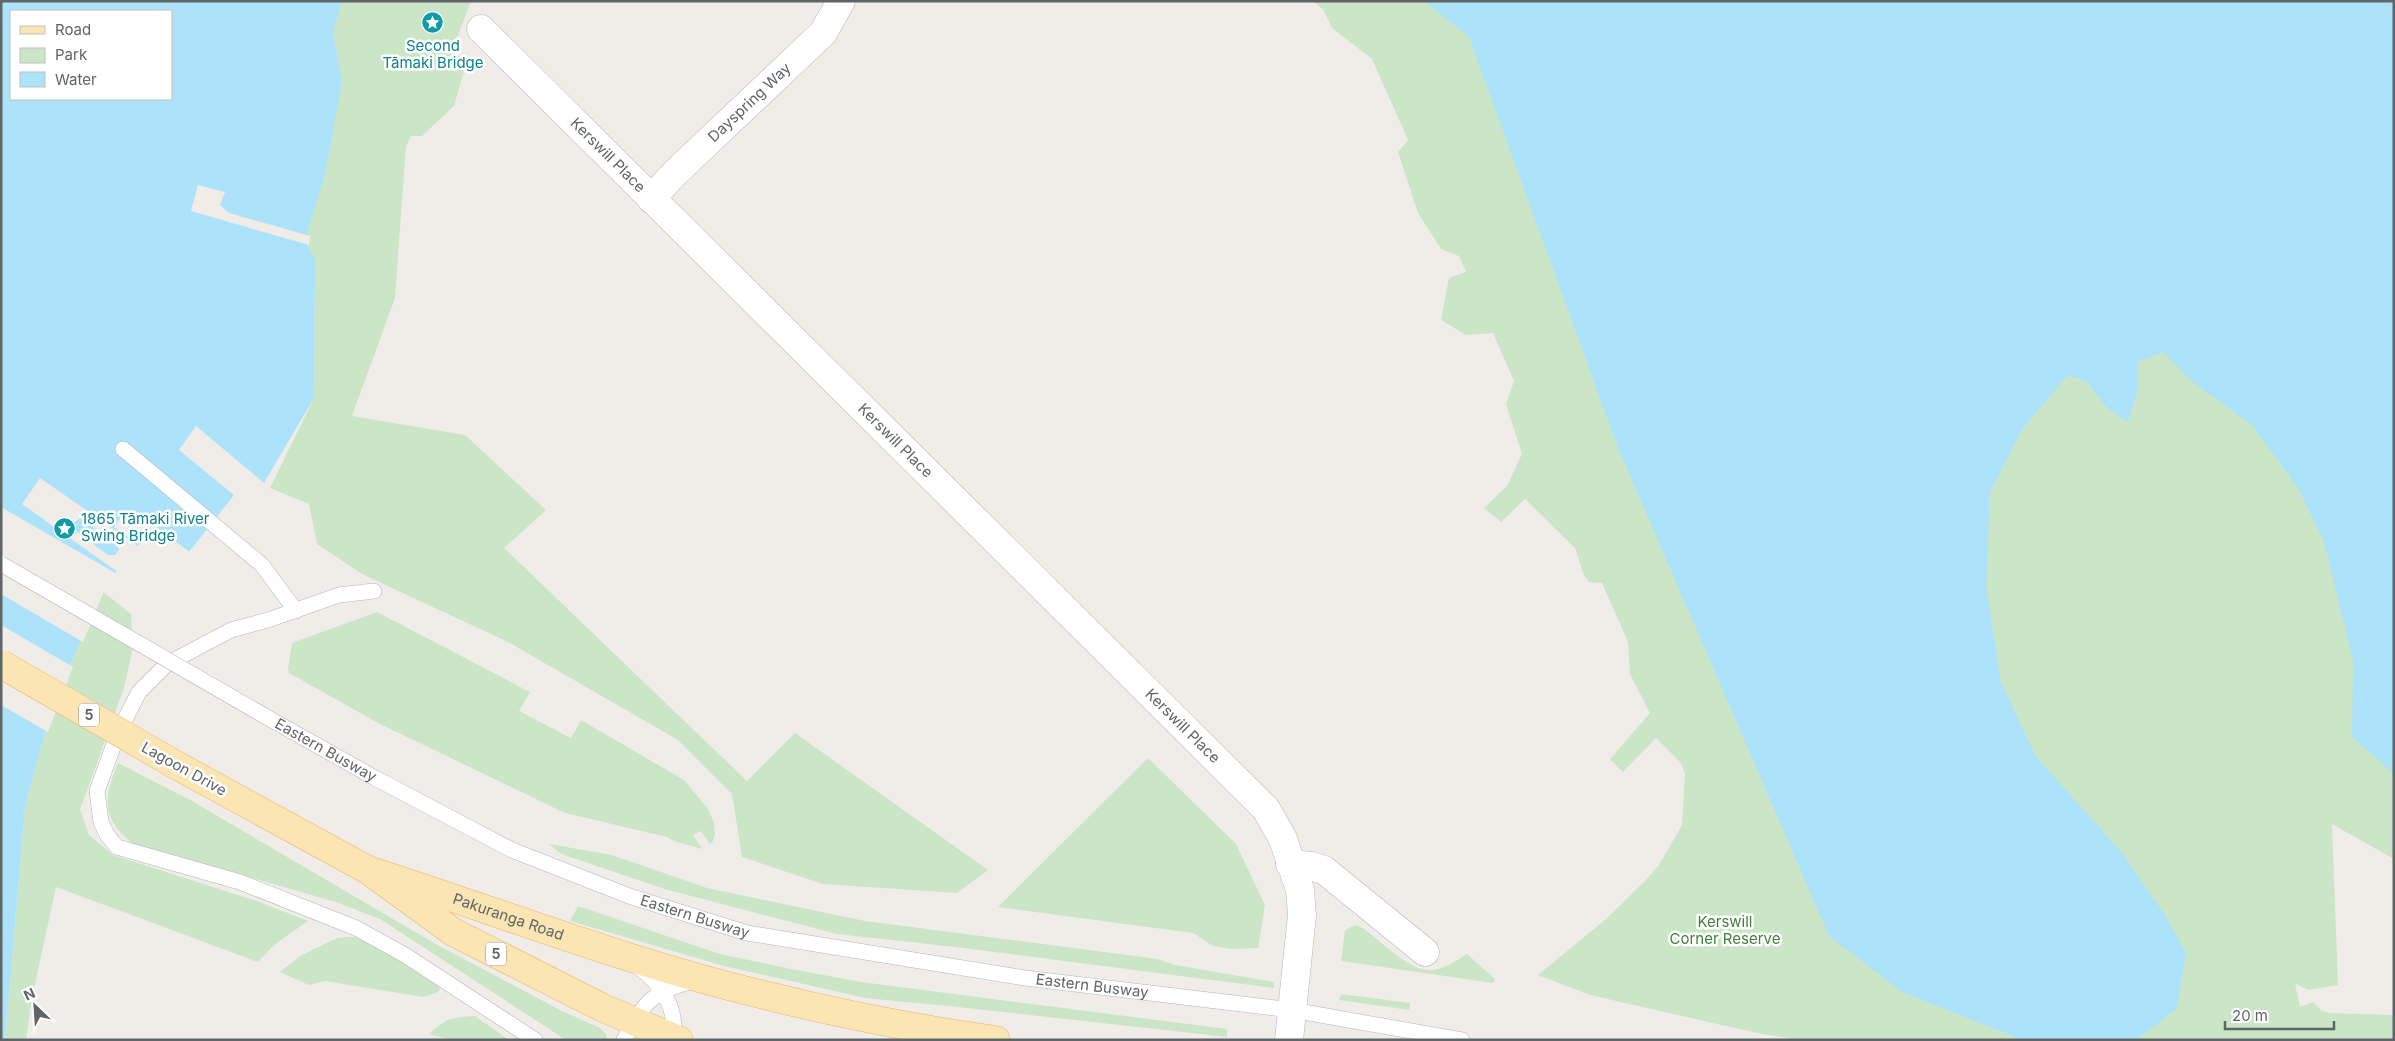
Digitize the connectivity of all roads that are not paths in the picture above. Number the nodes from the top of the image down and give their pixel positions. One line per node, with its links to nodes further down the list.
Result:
1 (841, 1): 3 (street, Dayspring Way)
2 (481, 29): 3 (street, Kerswill Place)
3 (651, 200): 9 (street, Kerswill Place)
4 (124, 449): 7 (lane)
5 (1, 564): 15 (lane, Eastern Busway, bridge)
6 (374, 591): 7 (lane)
7 (296, 611): 18 (lane)
8 (1, 664): 10 (main road, Lagoon Drive / 5, bridge)
9 (1290, 864): 11 (street); 15 (street, Kerswill Place)
10 (368, 870): 12 (main road, Pakuranga Road / 5); 16 (main road, Pakuranga Road / 5)
11 (1425, 952)
12 (620, 954): 13 (main road, Pakuranga Road / 5); 14 (lane)
13 (708, 980): 14 (lane); 19 (main road, Pakuranga Road / 5)
14 (662, 991): 16 (lane); 17 (lane)
15 (1292, 1010): 20 (street, Kerswill Place); 21 (lane, Eastern Busway)
16 (629, 1031): 17 (main road, Pakuranga Road / 5)
17 (674, 1039)
18 (535, 1040)
19 (996, 1040)
20 (1289, 1040)
21 (1462, 1040)

